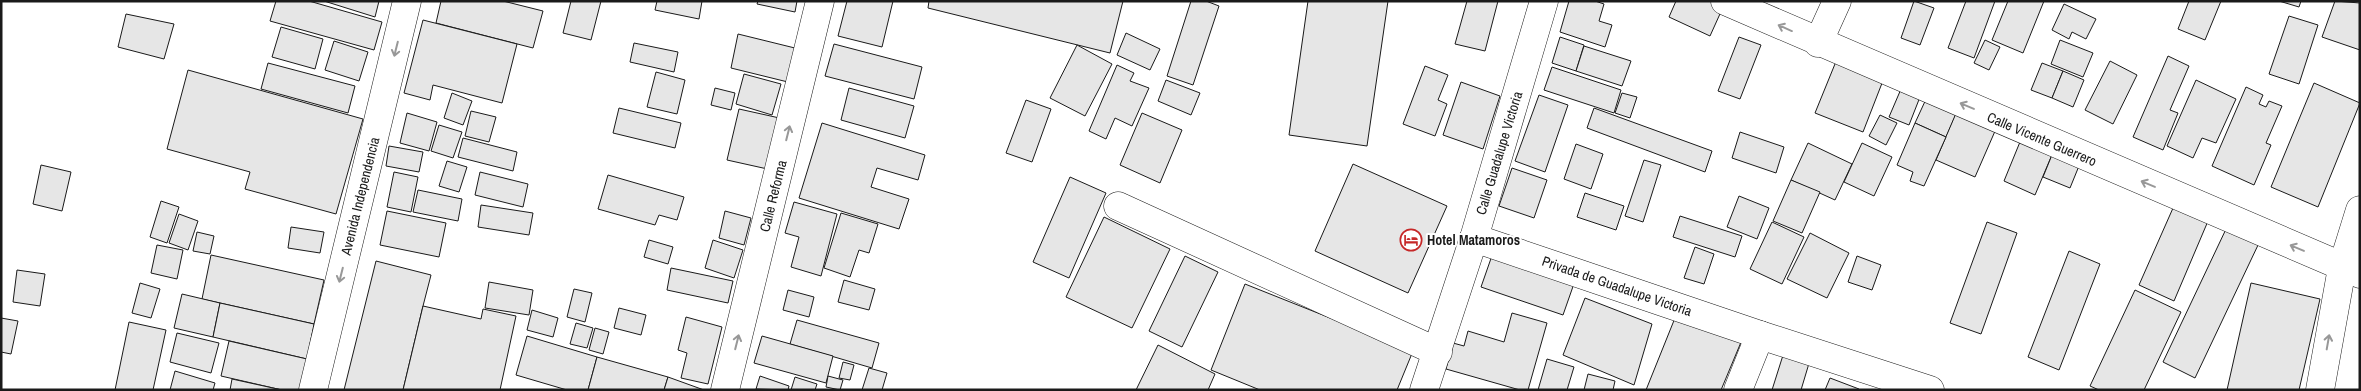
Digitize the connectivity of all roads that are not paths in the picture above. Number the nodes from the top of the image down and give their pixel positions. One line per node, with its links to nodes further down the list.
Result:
1 (407, 1): 13 (street, Avenida Independencia, one-way to 13)
2 (820, 1): 14 (street, Calle Reforma, one-way to 2)
3 (1544, 1): 9 (street, Calle Guadalupe Victoria)
4 (1725, 1): 6 (street, Calle Vicente Guerrero, one-way to 4)
5 (1837, 1): 6 (street)
6 (1818, 43): 10 (street, Calle Vicente Guerrero, one-way to 6)
7 (1118, 206): 12 (street)
8 (2360, 210): 10 (street)
9 (1474, 238): 11 (street, Privada de Guadalupe Victoria); 12 (street, Calle Guadalupe Victoria)
10 (2351, 271): 18 (street, one-way to 10)
11 (1760, 335): 16 (street); 17 (street, Privada de Guadalupe Victoria)
12 (1438, 352): 15 (street, Calle Guadalupe Victoria)
13 (313, 390)
14 (725, 390)
15 (1424, 390)
16 (1738, 390)
17 (1930, 390)
18 (2320, 390)

